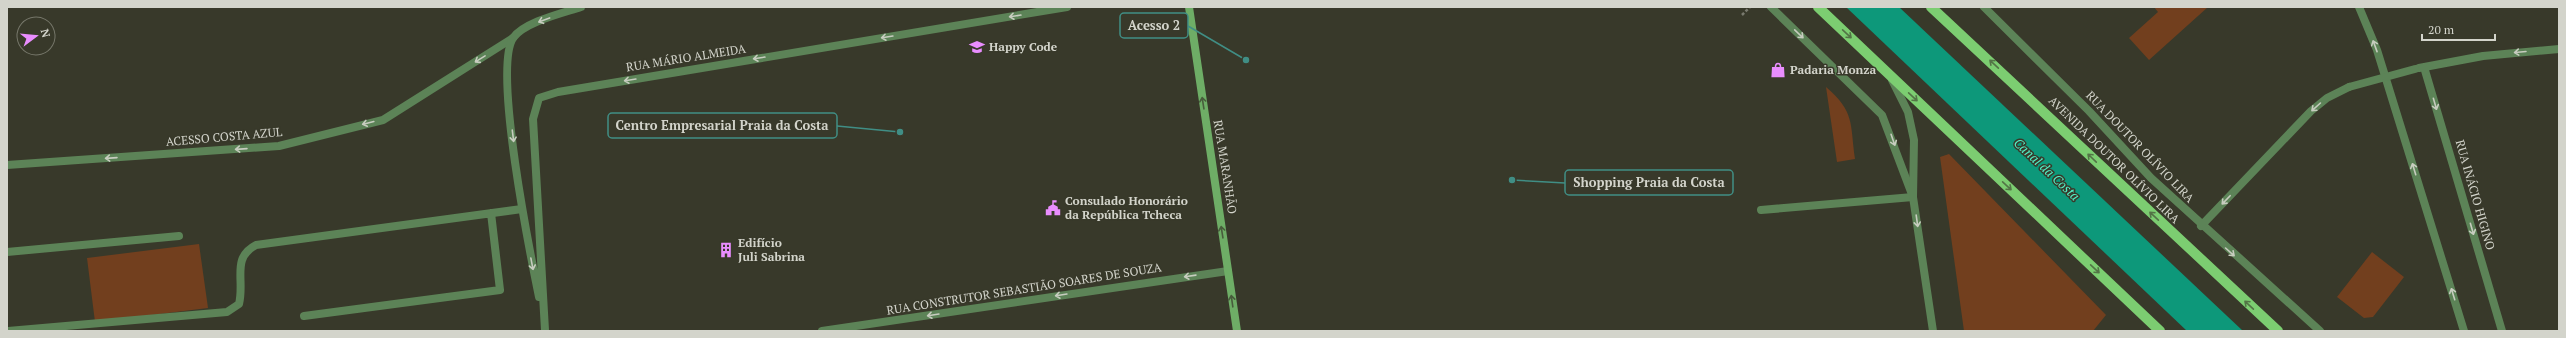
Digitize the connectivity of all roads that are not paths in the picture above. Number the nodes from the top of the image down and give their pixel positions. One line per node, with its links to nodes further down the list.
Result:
1 (581, 7): 9 (street, one-way to 9)
2 (1067, 7): 24 (street, RUA MÁRIO ALMEIDA, one-way to 24)
3 (1189, 7): 21 (main road, RUA MARANHÃO, one-way to 3)
4 (1771, 7): 14 (street, one-way to 14)
5 (1818, 7): 12 (main road, one-way to 12)
6 (1932, 7): 29 (main road, AVENIDA DOUTOR OLÍVIO LIRA, one-way to 6)
7 (1984, 7): 18 (street, RUA DOUTOR OLÍVIO LIRA)
8 (2359, 7): 31 (street, one-way to 8)
9 (513, 38): 13 (street, ACESSO COSTA AZUL, one-way to 13); 15 (street, one-way to 15)
10 (2559, 49): 11 (street, one-way to 11)
11 (2424, 67): 18 (street, one-way to 18, bridge); 32 (street, RUA INÁCIO HIGINO, one-way to 32)
12 (1885, 70): 14 (street); 28 (main road, one-way to 28)
13 (7, 166)
14 (1913, 197): 16 (street); 27 (street, one-way to 27)
15 (522, 209): 17 (street); 24 (street, one-way to 24)
16 (1761, 210)
17 (490, 214): 22 (street); 23 (street)
18 (2201, 226): 30 (street, RUA DOUTOR OLÍVIO LIRA, one-way to 30)
19 (179, 236): 20 (street)
20 (7, 252)
21 (1228, 271): 25 (street, RUA CONSTRUTOR SEBASTIÃO SOARES DE SOUZA, one-way to 25); 26 (main road, RUA MARANHÃO, one-way to 21)
22 (304, 316)
23 (8, 331)
24 (545, 331)
25 (822, 331)
26 (1237, 331)
27 (1933, 331)
28 (2160, 331)
29 (2278, 331)
30 (2320, 331)
31 (2464, 331)
32 (2502, 331)

